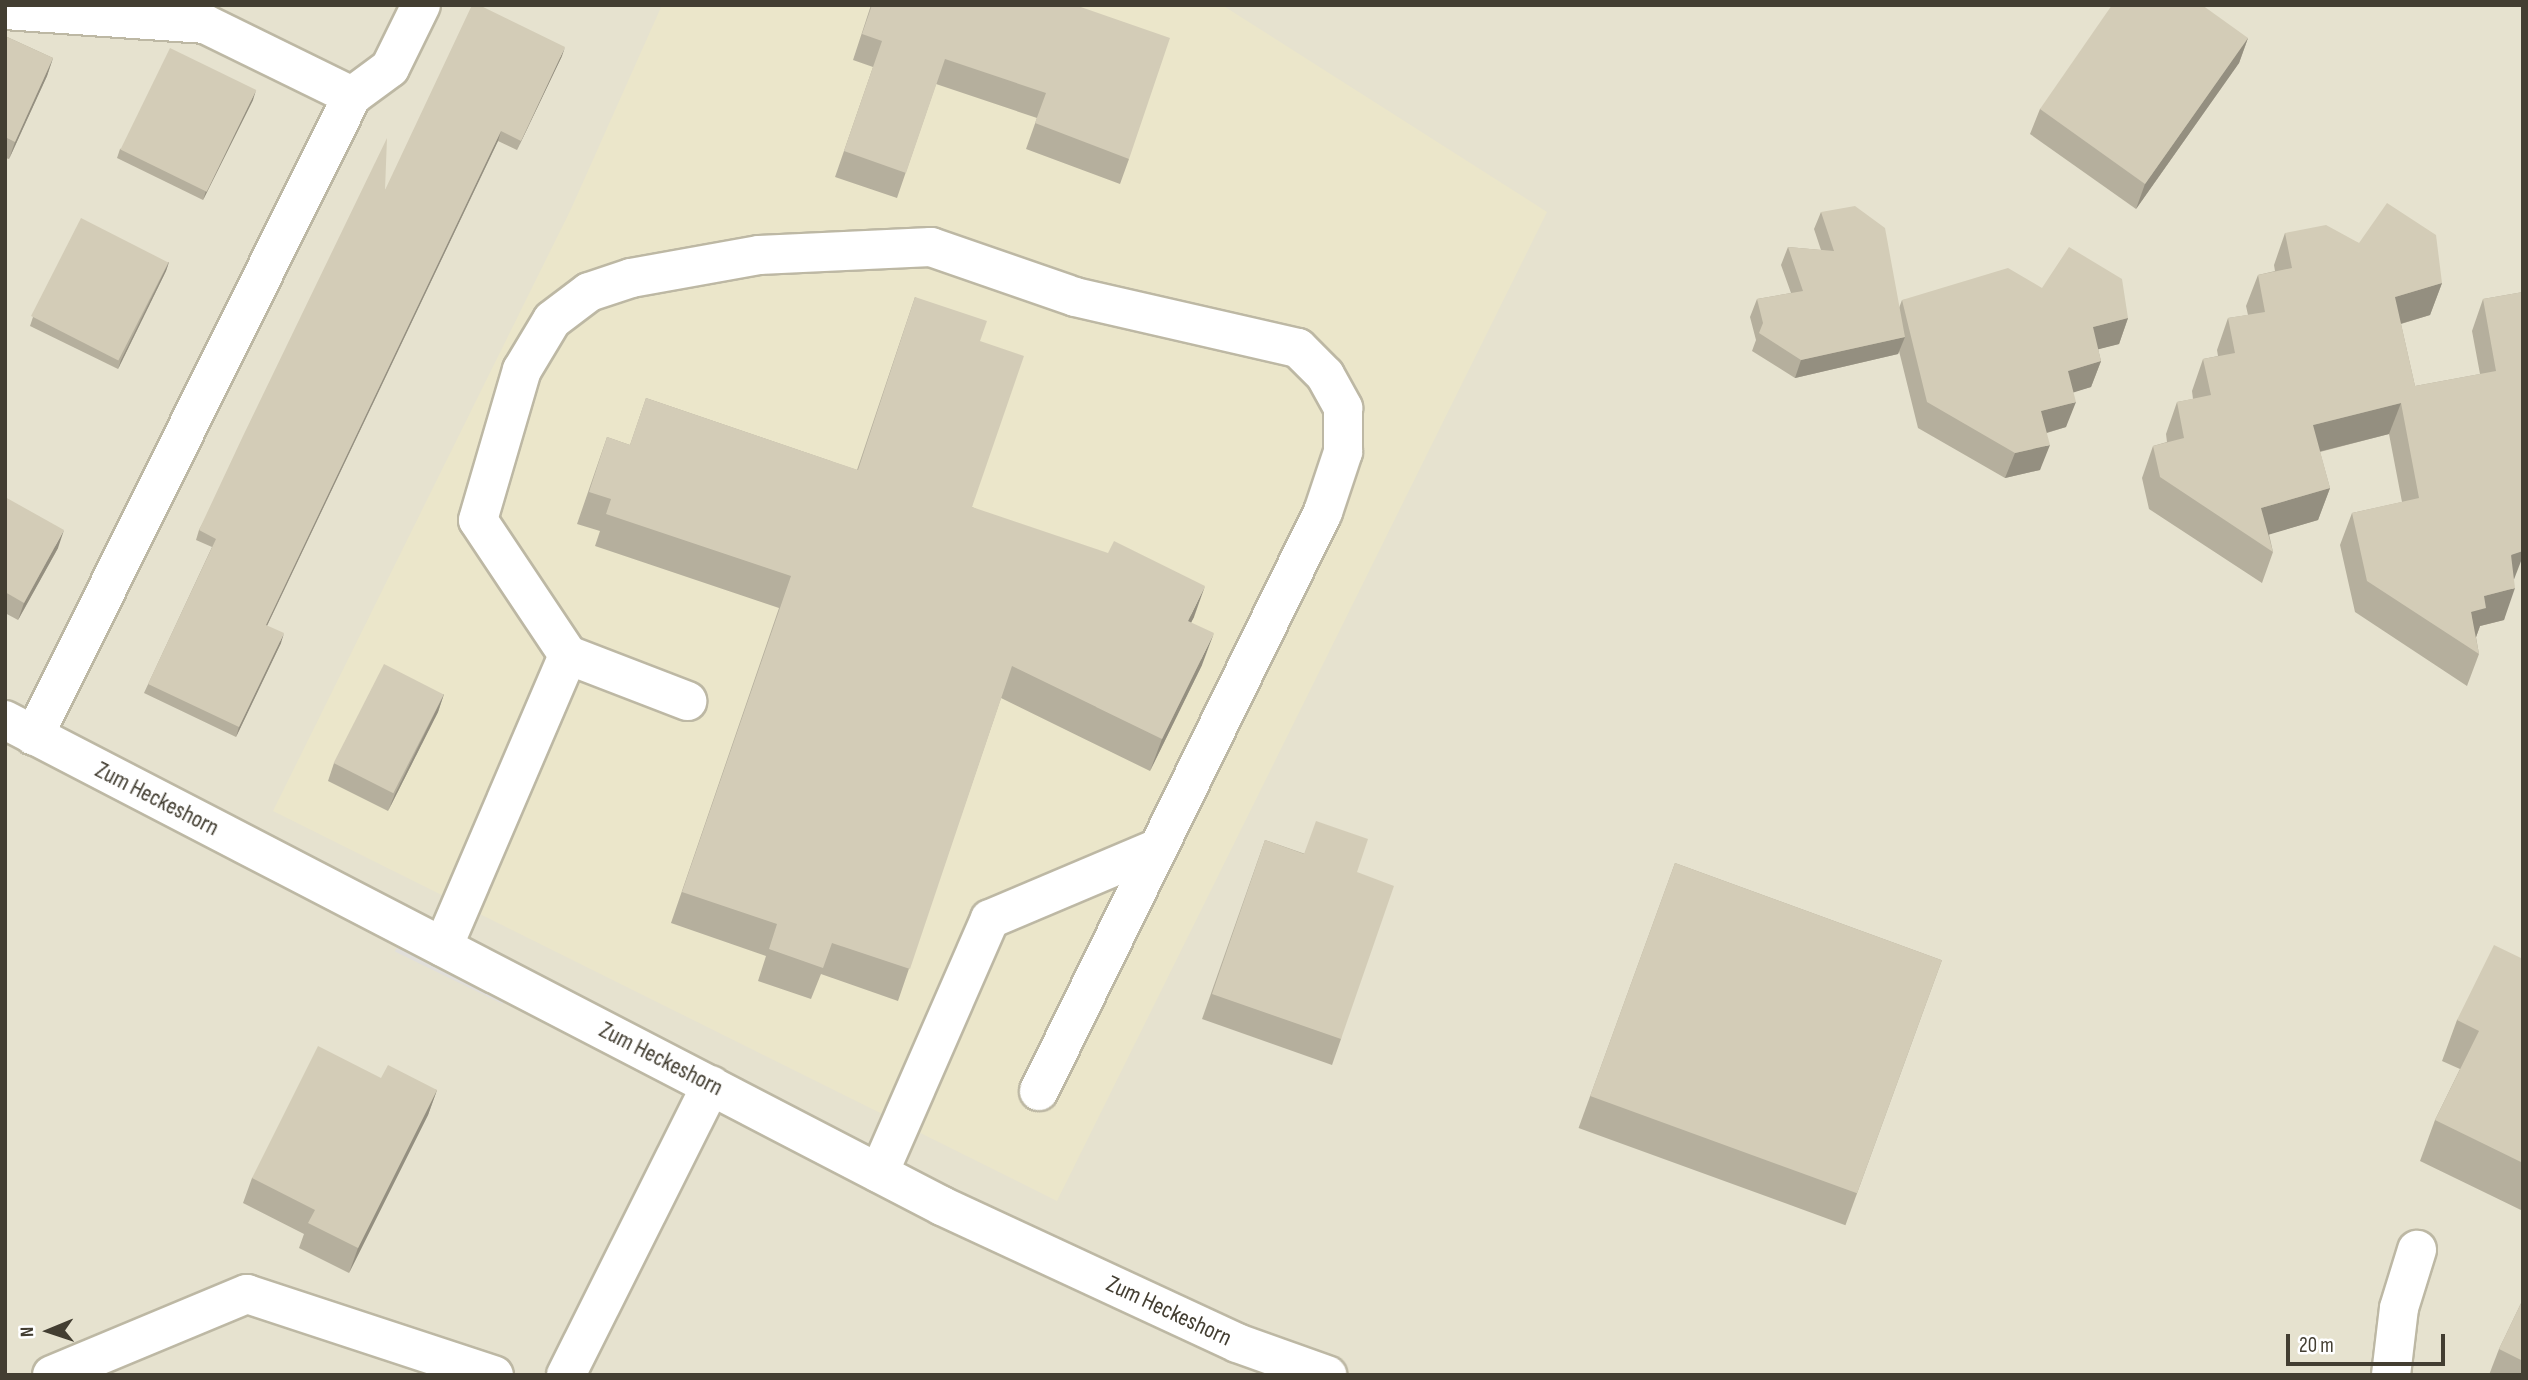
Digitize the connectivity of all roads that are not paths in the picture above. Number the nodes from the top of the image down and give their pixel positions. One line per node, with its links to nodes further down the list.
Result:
1 (421, 5): 3 (street)
2 (5, 10): 3 (street)
3 (352, 96): 6 (street)
4 (568, 655): 5 (street); 7 (street); 8 (street)
5 (687, 701)
6 (20, 728): 8 (street, Zum Heckeshorn)
7 (1158, 848): 10 (street); 11 (street)
8 (443, 947): 9 (street, Zum Heckeshorn)
9 (711, 1085): 11 (street, Zum Heckeshorn); 15 (street)
10 (1039, 1091)
11 (878, 1173): 16 (street, Zum Heckeshorn)
12 (2417, 1250): 17 (street)
13 (52, 1375): 14 (street)
14 (494, 1375)
15 (566, 1375)
16 (1327, 1375)
17 (2391, 1375)

